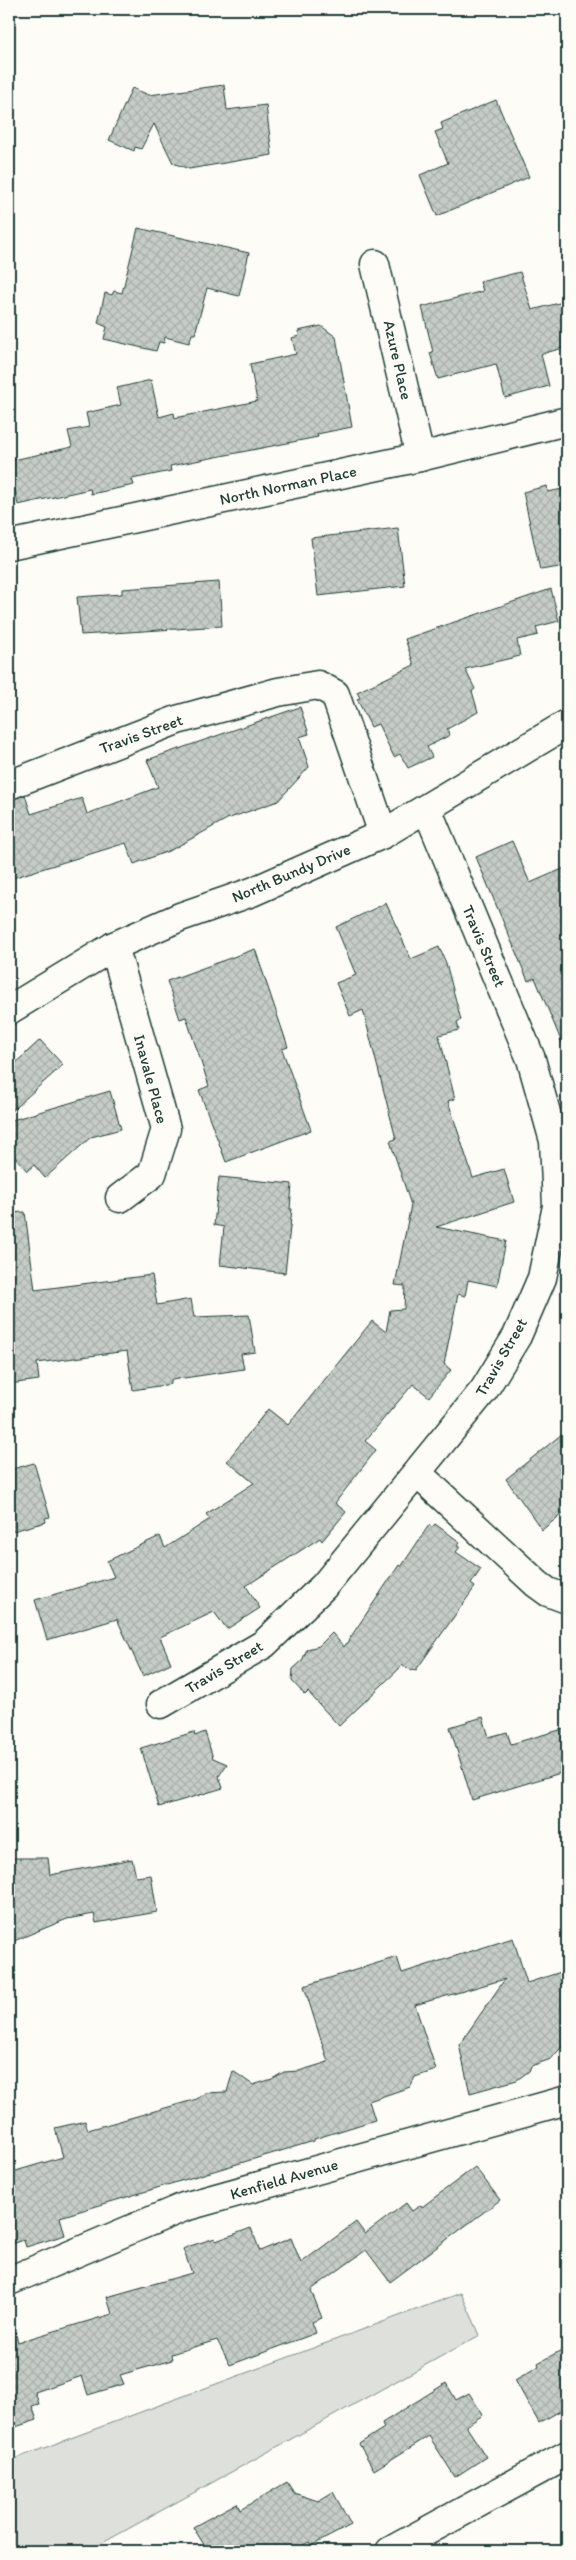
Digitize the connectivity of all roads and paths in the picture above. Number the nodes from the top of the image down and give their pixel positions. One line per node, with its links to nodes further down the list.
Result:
1 (376, 264): 3 (street, Azure Place)
2 (567, 422): 3 (street, North Norman Place)
3 (420, 456): 4 (street, North Norman Place)
4 (9, 545)
5 (567, 724): 7 (street, North Bundy Drive)
6 (9, 786): 8 (street, Travis Street)
7 (427, 809): 8 (street, North Bundy Drive); 12 (street, Travis Street)
8 (383, 834): 9 (street, North Bundy Drive)
9 (114, 946): 10 (street, North Bundy Drive); 11 (street, Inavale Place)
10 (9, 1010)
11 (120, 1198)
12 (417, 1473): 13 (street); 14 (street, Travis Street)
13 (567, 1599)
14 (161, 1704)
15 (567, 2100): 16 (street, Kenfield Avenue)
16 (9, 2281)
17 (567, 2455): 18 (street)
18 (390, 2551)

